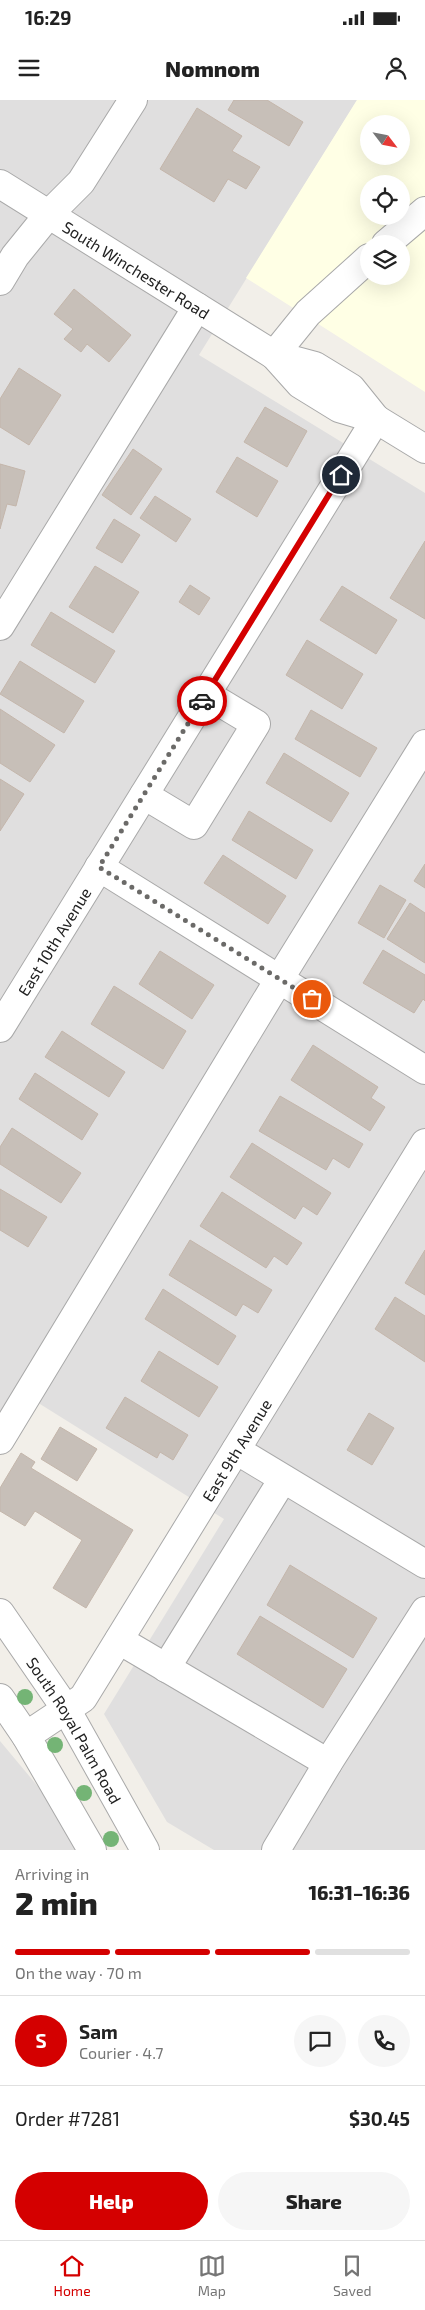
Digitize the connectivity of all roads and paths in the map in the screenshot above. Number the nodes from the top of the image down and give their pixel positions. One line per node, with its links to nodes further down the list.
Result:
1 (133, 100): 4 (street)
2 (0, 184): 4 (street, South Winchester Road)
3 (425, 211): 5 (street)
4 (49, 214): 7 (street); 8 (street, South Winchester Road)
5 (397, 235)
6 (360, 266): 9 (street)
7 (0, 281)
8 (197, 307): 9 (street, South Winchester Road); 12 (street)
9 (274, 355): 10 (street, South Winchester Road)
10 (376, 419): 11 (street, South Winchester Road); 13 (street, East 10th Avenue)
11 (425, 449)
12 (0, 626)
13 (206, 694): 15 (street, East 10th Avenue); 15 (street)
14 (425, 744): 17 (street)
15 (144, 795): 16 (street, East 10th Avenue)
16 (99, 867): 17 (street); 18 (street, East 10th Avenue)
17 (280, 978): 19 (street); 21 (street)
18 (0, 1028)
19 (425, 1070)
20 (425, 1142): 22 (street, East 9th Avenue)
21 (0, 1440)
22 (236, 1450): 23 (street); 27 (street, East 9th Avenue)
23 (283, 1479): 24 (street); 28 (street)
24 (425, 1564)
25 (425, 1611): 32 (street)
26 (0, 1613): 30 (street, South Royal Palm Road)
27 (119, 1640): 28 (street); 30 (street, East 9th Avenue)
28 (166, 1668): 32 (street)
29 (0, 1698): 31 (street)
30 (66, 1709): 31 (street, East 9th Avenue); 34 (street, South Royal Palm Road)
31 (26, 1736): 33 (street)
32 (328, 1763): 35 (street)
33 (92, 1850)
34 (145, 1850)
35 (276, 1850)

